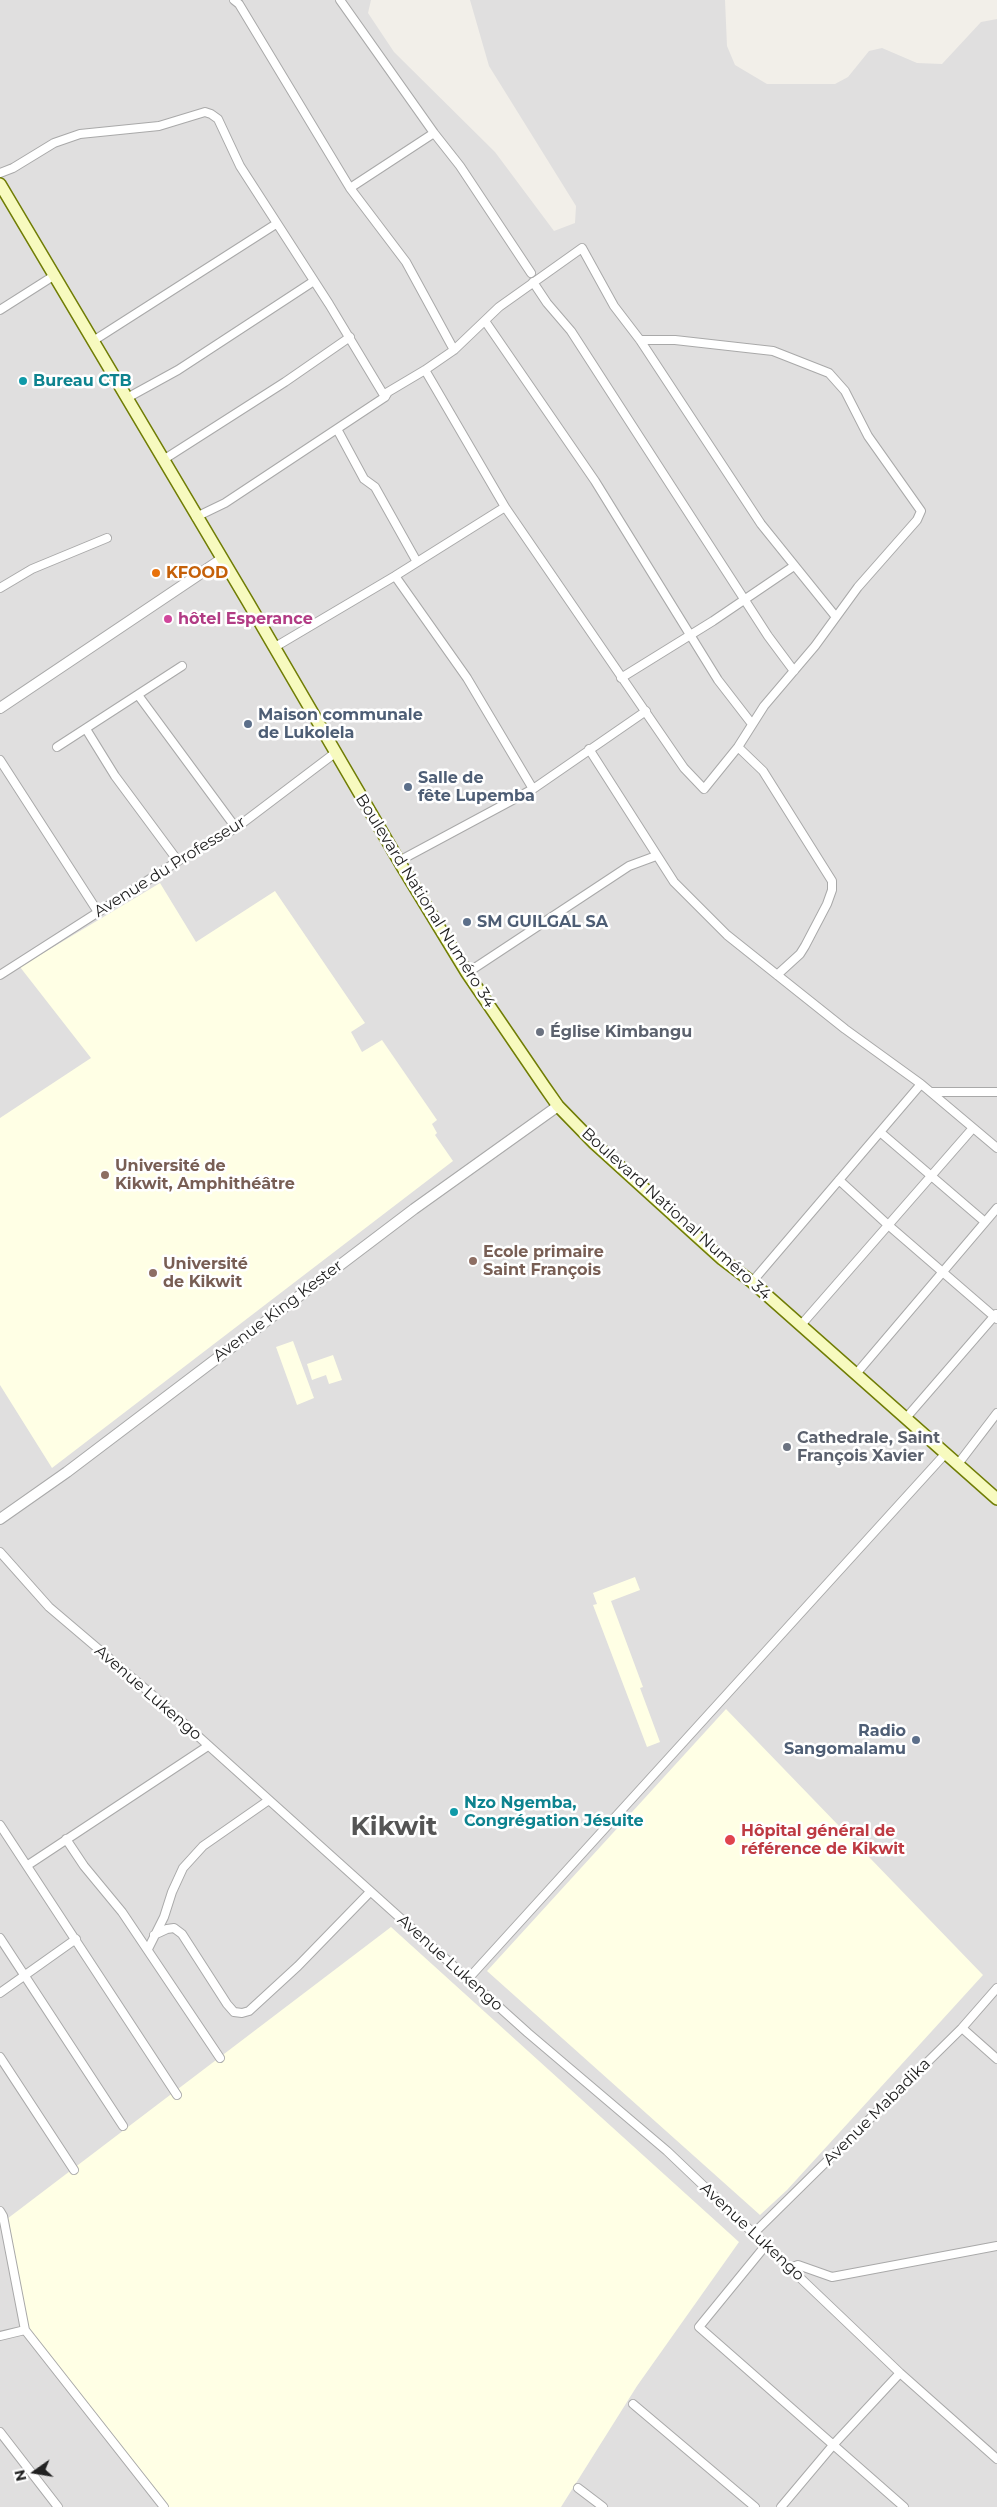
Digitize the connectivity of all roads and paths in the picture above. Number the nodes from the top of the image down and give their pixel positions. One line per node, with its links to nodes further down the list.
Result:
1 (340, 0): 3 (street)
2 (239, 1): 6 (street)
3 (434, 133): 6 (street); 8 (street)
4 (0, 172): 7 (street)
5 (0, 184): 9 (main road, Boulevard National Numéro 34)
6 (350, 188): 17 (street)
7 (276, 224): 10 (street); 16 (street)
8 (531, 273)
9 (55, 275): 12 (street); 16 (main road, Boulevard National Numéro 34)
10 (314, 281): 14 (street); 20 (street)
11 (533, 282): 13 (street); 15 (street); 31 (street)
12 (0, 310)
13 (484, 321): 17 (street); 33 (street)
14 (350, 337): 19 (street); 22 (street)
15 (640, 340): 28 (street); 32 (street)
16 (93, 341): 20 (main road, Boulevard National Numéro 34)
17 (454, 350): 18 (street)
18 (425, 370): 19 (street); 23 (street)
19 (385, 397): 21 (street)
20 (127, 398): 22 (main road, Boulevard National Numéro 34)
21 (337, 429): 24 (street); 27 (street)
22 (163, 460): 24 (main road, Boulevard National Numéro 34)
23 (506, 507): 27 (street); 37 (street)
24 (196, 516): 26 (main road, Boulevard National Numéro 34)
25 (108, 538): 30 (street)
26 (222, 559): 34 (main road, Boulevard National Numéro 34); 39 (street)
27 (416, 562): 29 (street)
28 (794, 566): 31 (street); 32 (street)
29 (395, 576): 34 (street); 48 (street)
30 (0, 588)
31 (745, 599): 33 (street); 36 (street)
32 (836, 618): 36 (street)
33 (691, 635): 37 (street); 41 (street)
34 (275, 647): 46 (main road, Boulevard National Numéro 34)
35 (182, 666): 38 (street)
36 (794, 671): 41 (street)
37 (620, 678): 40 (street)
38 (138, 694): 42 (street); 49 (street)
39 (0, 708)
40 (646, 711): 44 (street); 45 (street)
41 (752, 724): 44 (street)
42 (86, 729): 43 (street); 51 (street)
43 (57, 747)
44 (738, 747): 56 (street)
45 (589, 749): 48 (street); 50 (street)
46 (335, 753): 49 (street, Avenue du Professeur); 52 (main road, Boulevard National Numéro 34)
47 (0, 760): 53 (street)
48 (533, 789): 52 (street)
49 (236, 828): 51 (street, Avenue du Professeur)
50 (656, 856): 54 (street); 56 (street)
51 (178, 861): 53 (street, Avenue du Professeur)
52 (399, 861): 54 (main road, Boulevard National Numéro 34)
53 (98, 912): 55 (street, Avenue du Professeur)
54 (467, 973): 60 (main road, Boulevard National Numéro 34)
55 (0, 975)
56 (777, 975): 57 (street)
57 (921, 1084): 58 (street); 62 (street)
58 (931, 1092): 59 (street); 61 (street)
59 (997, 1092)
60 (558, 1106): 70 (main road, Boulevard National Numéro 34); 79 (street, Avenue King Kester)
61 (973, 1128): 63 (street); 64 (street)
62 (880, 1132): 64 (street); 65 (street)
63 (997, 1148)
64 (930, 1176): 67 (street); 68 (street)
65 (839, 1180): 68 (street); 70 (street)
66 (997, 1208): 67 (street)
67 (985, 1222): 69 (street)
68 (887, 1224): 69 (street); 72 (street)
69 (942, 1272): 71 (street); 73 (street)
70 (752, 1282): 72 (main road, Boulevard National Numéro 34)
71 (996, 1316): 75 (street)
72 (800, 1325): 73 (main road, Boulevard National Numéro 34)
73 (856, 1374): 75 (main road, Boulevard National Numéro 34)
74 (997, 1413): 77 (street)
75 (906, 1418): 76 (main road, Boulevard National Numéro 34)
76 (946, 1453): 77 (main road, Boulevard National Numéro 34); 92 (street)
77 (958, 1464): 78 (main road, Boulevard National Numéro 34)
78 (997, 1499)
79 (0, 1519)
80 (0, 1552): 81 (street, Avenue Lukengo)
81 (208, 1746): 82 (street, Avenue Lukengo); 84 (street)
82 (269, 1800): 86 (street, Avenue Lukengo); 87 (street)
83 (0, 1826): 85 (street)
84 (66, 1839): 85 (street); 90 (street)
85 (28, 1865): 89 (street)
86 (370, 1892): 87 (street); 92 (street, Avenue Lukengo)
87 (154, 1935): 90 (street)
88 (0, 1938): 91 (street)
89 (76, 1939): 91 (street); 99 (street)
90 (148, 1949): 97 (street)
91 (25, 1975): 94 (street); 100 (street)
92 (468, 1979): 103 (street, Avenue Lukengo)
93 (997, 1988): 95 (street, Avenue Mabadika)
94 (0, 1993)
95 (962, 2028): 98 (street); 103 (street, Avenue Mabadika)
96 (0, 2057): 101 (street)
97 (220, 2058)
98 (997, 2059)
99 (177, 2095)
100 (123, 2126)
101 (74, 2170)
102 (0, 2211): 107 (street)
103 (754, 2233): 104 (street, Avenue Lukengo)
104 (766, 2245): 106 (street, Avenue Lukengo); 112 (street)
105 (997, 2246): 106 (street)
106 (790, 2268): 109 (street, Avenue Lukengo)
107 (25, 2330): 108 (street); 116 (street)
108 (0, 2336)
109 (900, 2373): 112 (street); 113 (street, Avenue Lukengo)
110 (633, 2404): 118 (street)
111 (0, 2432): 115 (street)
112 (834, 2444): 119 (street); 120 (street)
113 (997, 2459)
114 (578, 2488): 117 (street)
115 (58, 2507)
116 (164, 2507)
117 (603, 2507)
118 (755, 2507)
119 (781, 2507)
120 (904, 2507)

